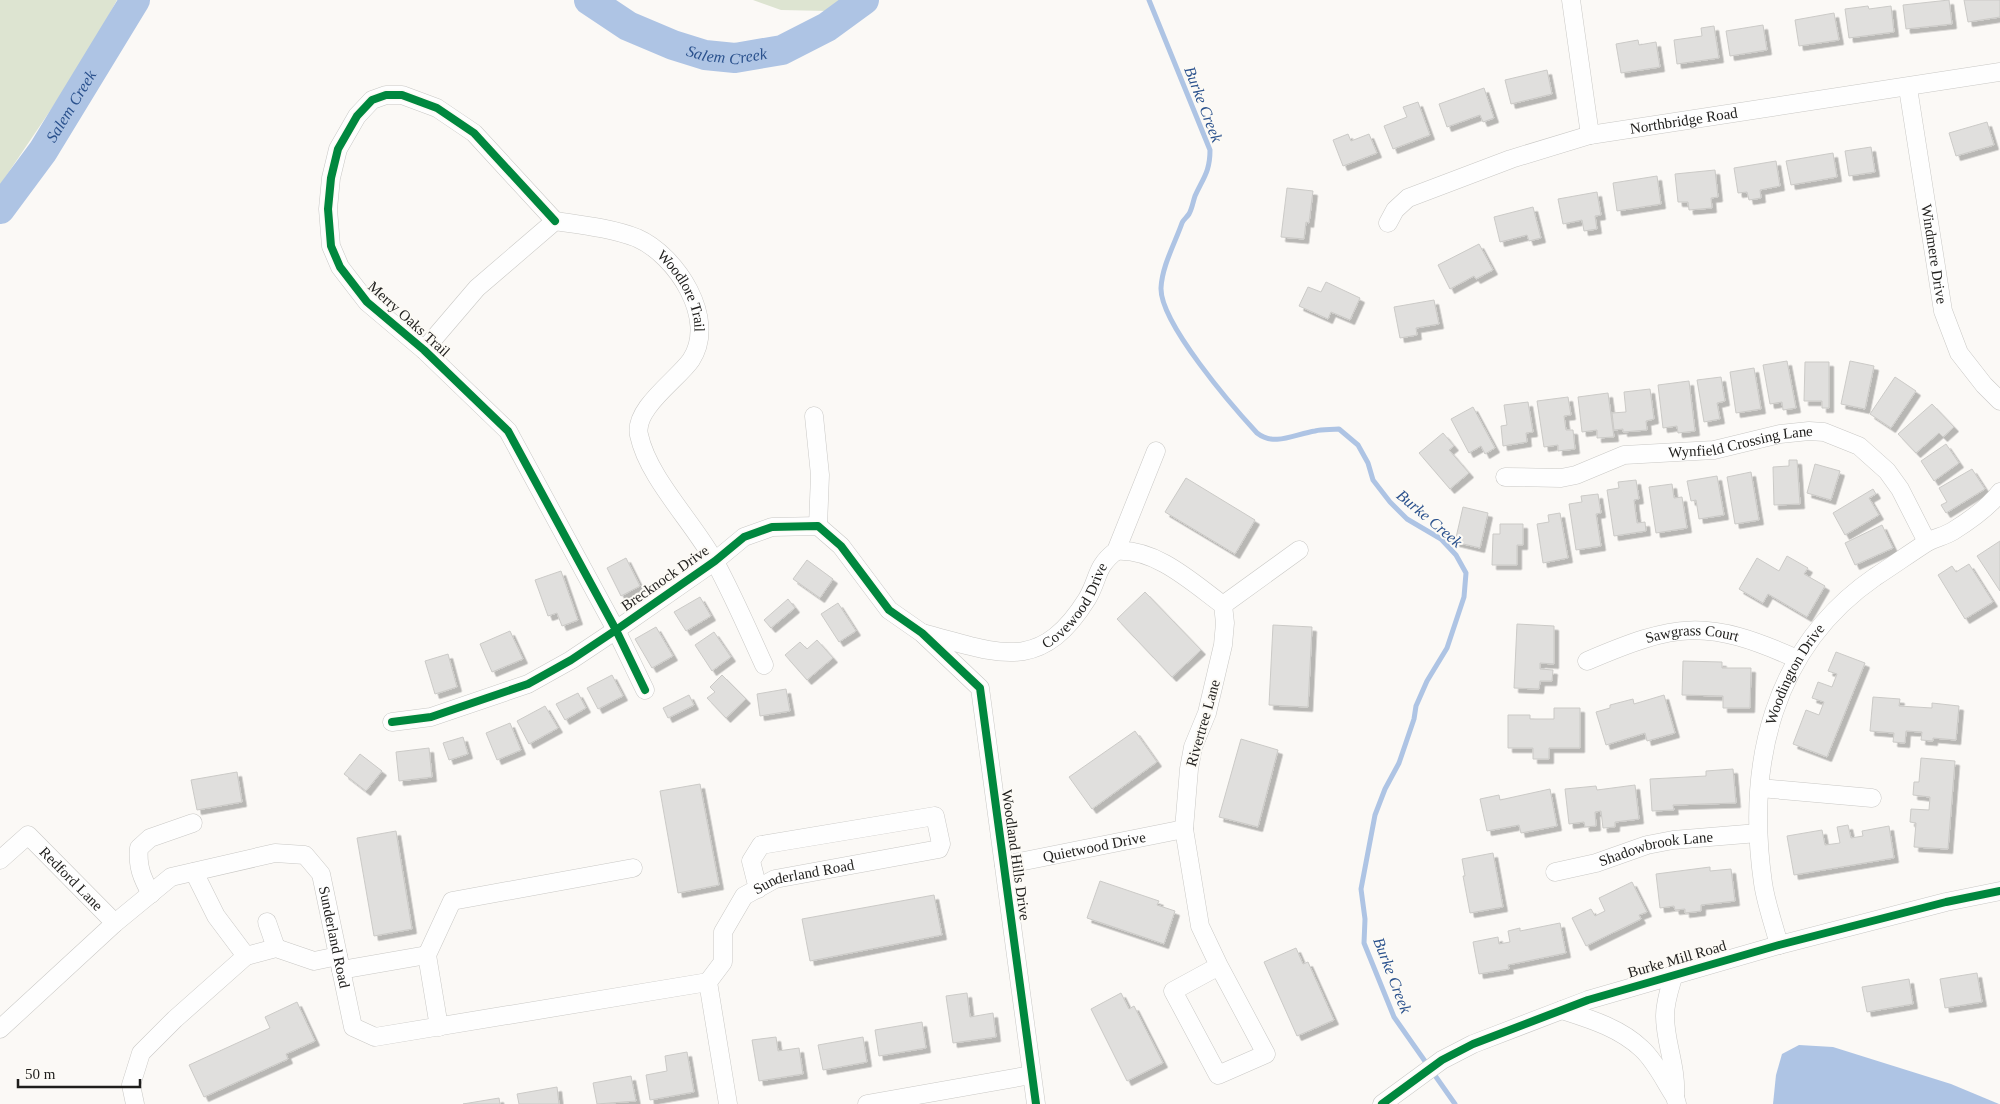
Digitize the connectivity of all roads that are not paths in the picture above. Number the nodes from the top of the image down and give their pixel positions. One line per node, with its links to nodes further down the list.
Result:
1 (1571, 0): 4 (street)
2 (2000, 72): 3 (street, Northbridge Road)
3 (1908, 88): 4 (street, Northbridge Road); 8 (street, Windmere Drive)
4 (1590, 135): 6 (street, Northbridge Road)
5 (555, 221): 7 (street); 7 (street, Merry Oaks Trail); 17 (street, Woodlore Trail)
6 (1388, 223)
7 (424, 350): 19 (street, Merry Oaks Trail)
8 (2000, 401)
9 (814, 416): 13 (street)
10 (1156, 451): 16 (street, Covewood Drive)
11 (1505, 477): 14 (street, Wynfield Crossing Lane)
12 (2000, 492): 14 (street, Woodington Drive)
13 (818, 526): 17 (street, Brecknock Drive); 20 (street)
14 (1927, 542): 21 (street, Woodington Drive)
15 (1299, 550): 18 (street)
16 (1116, 551): 18 (street); 20 (street, Covewood Drive)
17 (715, 561): 19 (street, Brecknock Drive); 23 (street, Woodlore Trail)
18 (1222, 605): 29 (street, Rivertree Lane)
19 (616, 630): 24 (street, Merry Oaks Trail); 25 (street, Brecknock Drive)
20 (922, 633): 32 (street, Woodland Hills Drive)
21 (1797, 659): 22 (street, Sawgrass Court); 26 (street, Woodington Drive)
22 (1587, 661)
23 (764, 665)
24 (645, 690)
25 (392, 722)
26 (1760, 788): 27 (street); 30 (street, Woodington Drive)
27 (1872, 798)
28 (193, 823): 38 (street)
29 (1184, 829): 32 (street, Quietwood Drive); 46 (street, Rivertree Lane)
30 (1758, 833): 35 (street, Shadowbrook Lane); 41 (street, Woodington Drive)
31 (0, 860): 40 (street, Redford Lane)
32 (1004, 865): 52 (street, Woodland Hills Drive)
33 (633, 868): 43 (street)
34 (194, 872): 38 (street, Sunderland Road); 44 (street); 45 (street, Sunderland Road)
35 (1555, 872)
36 (758, 888): 36 (street, Sunderland Road); 48 (street, Sunderland Road)
37 (2000, 891): 41 (street, Burke Mill Road)
38 (150, 894): 40 (street, Sunderland Road)
39 (267, 922): 42 (street)
40 (115, 923): 51 (street, Sunderland Road)
41 (1779, 946): 47 (street, Burke Mill Road)
42 (276, 948): 44 (street); 45 (street)
43 (427, 954): 45 (street); 50 (street)
44 (246, 956): 54 (street)
45 (340, 963): 50 (street, Sunderland Road)
46 (1219, 966): 46 (street, Rivertree Lane)
47 (1674, 974): 49 (street, Burke Mill Road); 53 (street)
48 (708, 982): 50 (street, Sunderland Road); 55 (street)
49 (1562, 1010): 53 (street); 58 (street, Burke Mill Road)
50 (439, 1027)
51 (0, 1028)
52 (1031, 1075): 56 (street); 57 (street, Woodland Hills Drive)
53 (1676, 1101)
54 (136, 1104)
55 (728, 1104)
56 (867, 1104)
57 (1036, 1104)
58 (1382, 1104)

